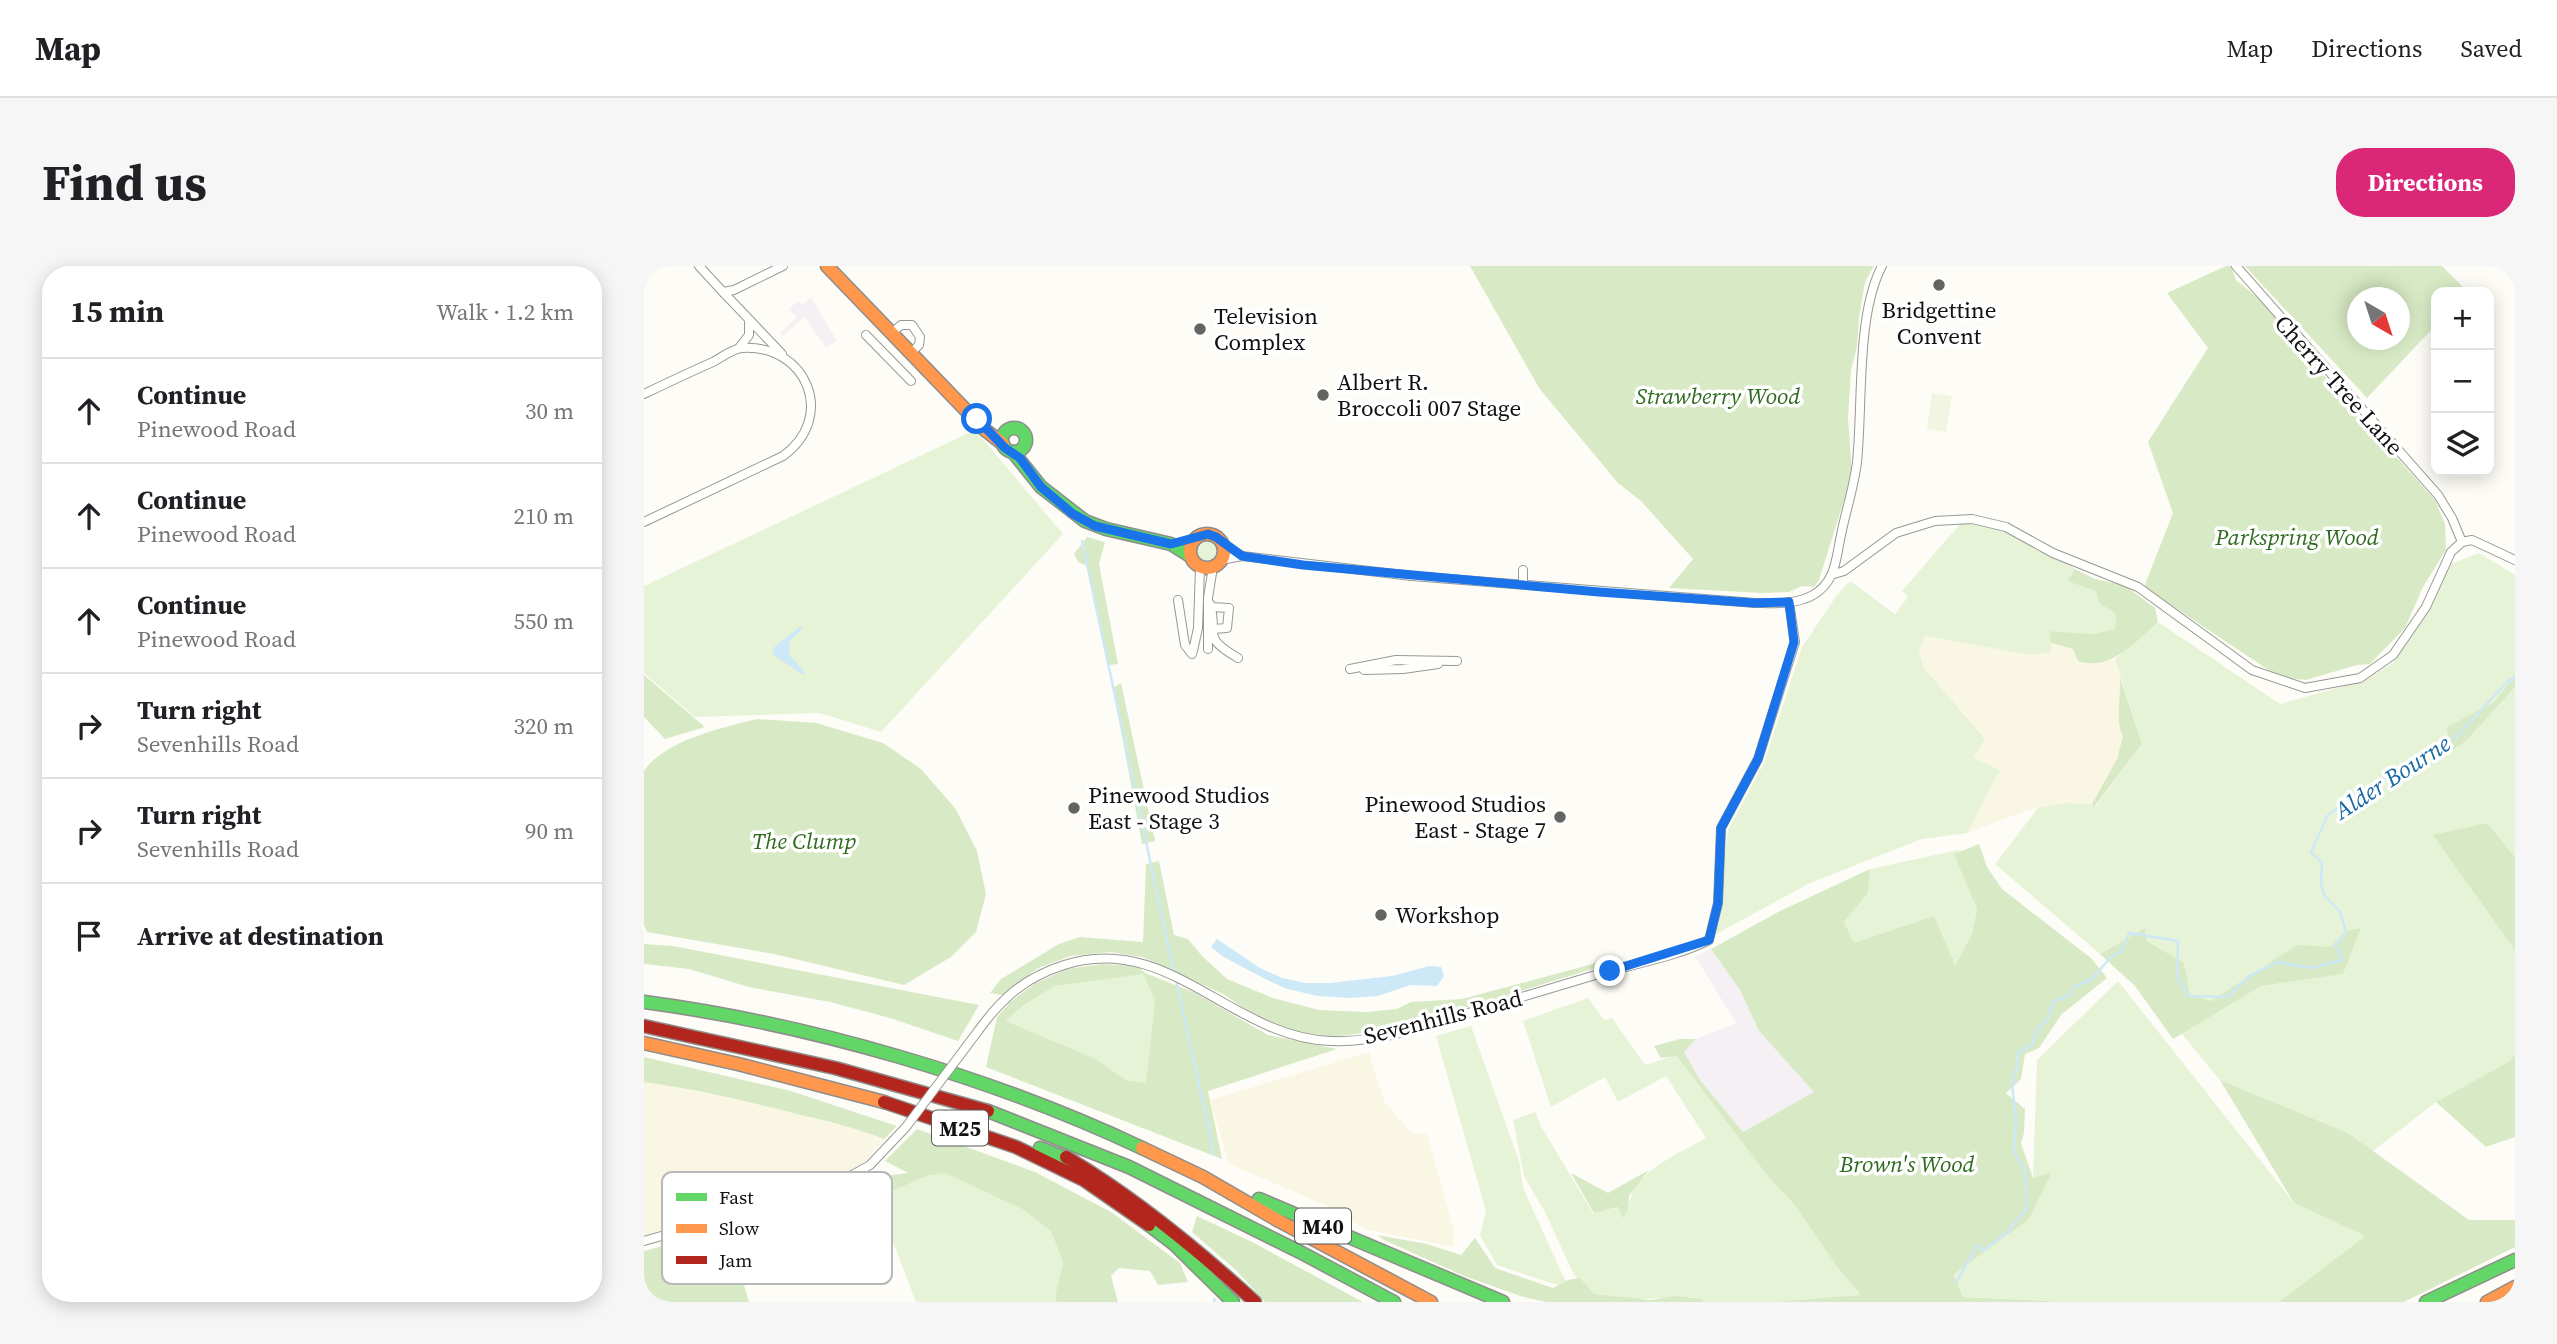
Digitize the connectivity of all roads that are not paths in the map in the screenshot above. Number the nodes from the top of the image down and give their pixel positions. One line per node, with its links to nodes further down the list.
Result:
1 (699, 266): 6 (street)
2 (783, 266): 6 (street)
3 (827, 266): 8 (main road)
4 (1882, 266): 29 (street)
5 (2235, 266): 21 (street, Cherry Tree Lane)
6 (723, 292): 7 (street)
7 (749, 320): 10 (street); 12 (street)
8 (893, 332): 11 (main road); 11 (street)
9 (866, 335): 13 (street)
10 (739, 348): 12 (street); 15 (street)
11 (908, 348): 13 (street); 17 (main road)
12 (785, 357): 19 (street)
13 (889, 358): 14 (street)
14 (911, 381)
15 (644, 394)
16 (1025, 441): 17 (main road); 17 (main road); 18 (main road)
17 (1007, 443): 18 (main road)
18 (1035, 480): 23 (main road)
19 (644, 522)
20 (1195, 539): 22 (main road); 23 (main road); 24 (main road)
21 (2462, 542): 26 (street); 29 (street)
22 (1222, 543): 25 (street); 27 (main road)
23 (1171, 544): 24 (main road)
24 (1190, 556): 27 (main road)
25 (1242, 556): 27 (street); 30 (street)
26 (2515, 560)
27 (1211, 565): 31 (street); 32 (street)
28 (1523, 570): 30 (street)
29 (1834, 574): 33 (street)
30 (1523, 583): 33 (street)
31 (1178, 600)
32 (1210, 602): 34 (street); 34 (street); 35 (street)
33 (1789, 602): 44 (street, Sevenhills Road, bridge)
34 (1212, 629): 36 (street)
35 (1208, 649)
36 (1238, 658)
37 (1350, 669): 37 (street)
38 (644, 1002): 45 (main road, M25)
39 (644, 1026): 42 (main road, M25)
40 (644, 1038): 43 (main road, M25)
41 (644, 1044): 51 (main road, M25)
42 (880, 1080): 43 (main road, M25); 53 (main road, M25)
43 (1073, 1161): 52 (main road, M25)
44 (859, 1172)
45 (1208, 1179): 54 (main road, M25); 55 (main road, M40)
46 (662, 1236): 47 (street, Sevenhills Road, bridge)
47 (644, 1241)
48 (2515, 1260): 56 (main road)
49 (2515, 1266): 57 (main road)
50 (2515, 1287): 58 (main road)
51 (1233, 1302)
52 (1255, 1302)
53 (1394, 1302)
54 (1431, 1302)
55 (1503, 1302)
56 (2426, 1302)
57 (2449, 1302)
58 (2487, 1302)

